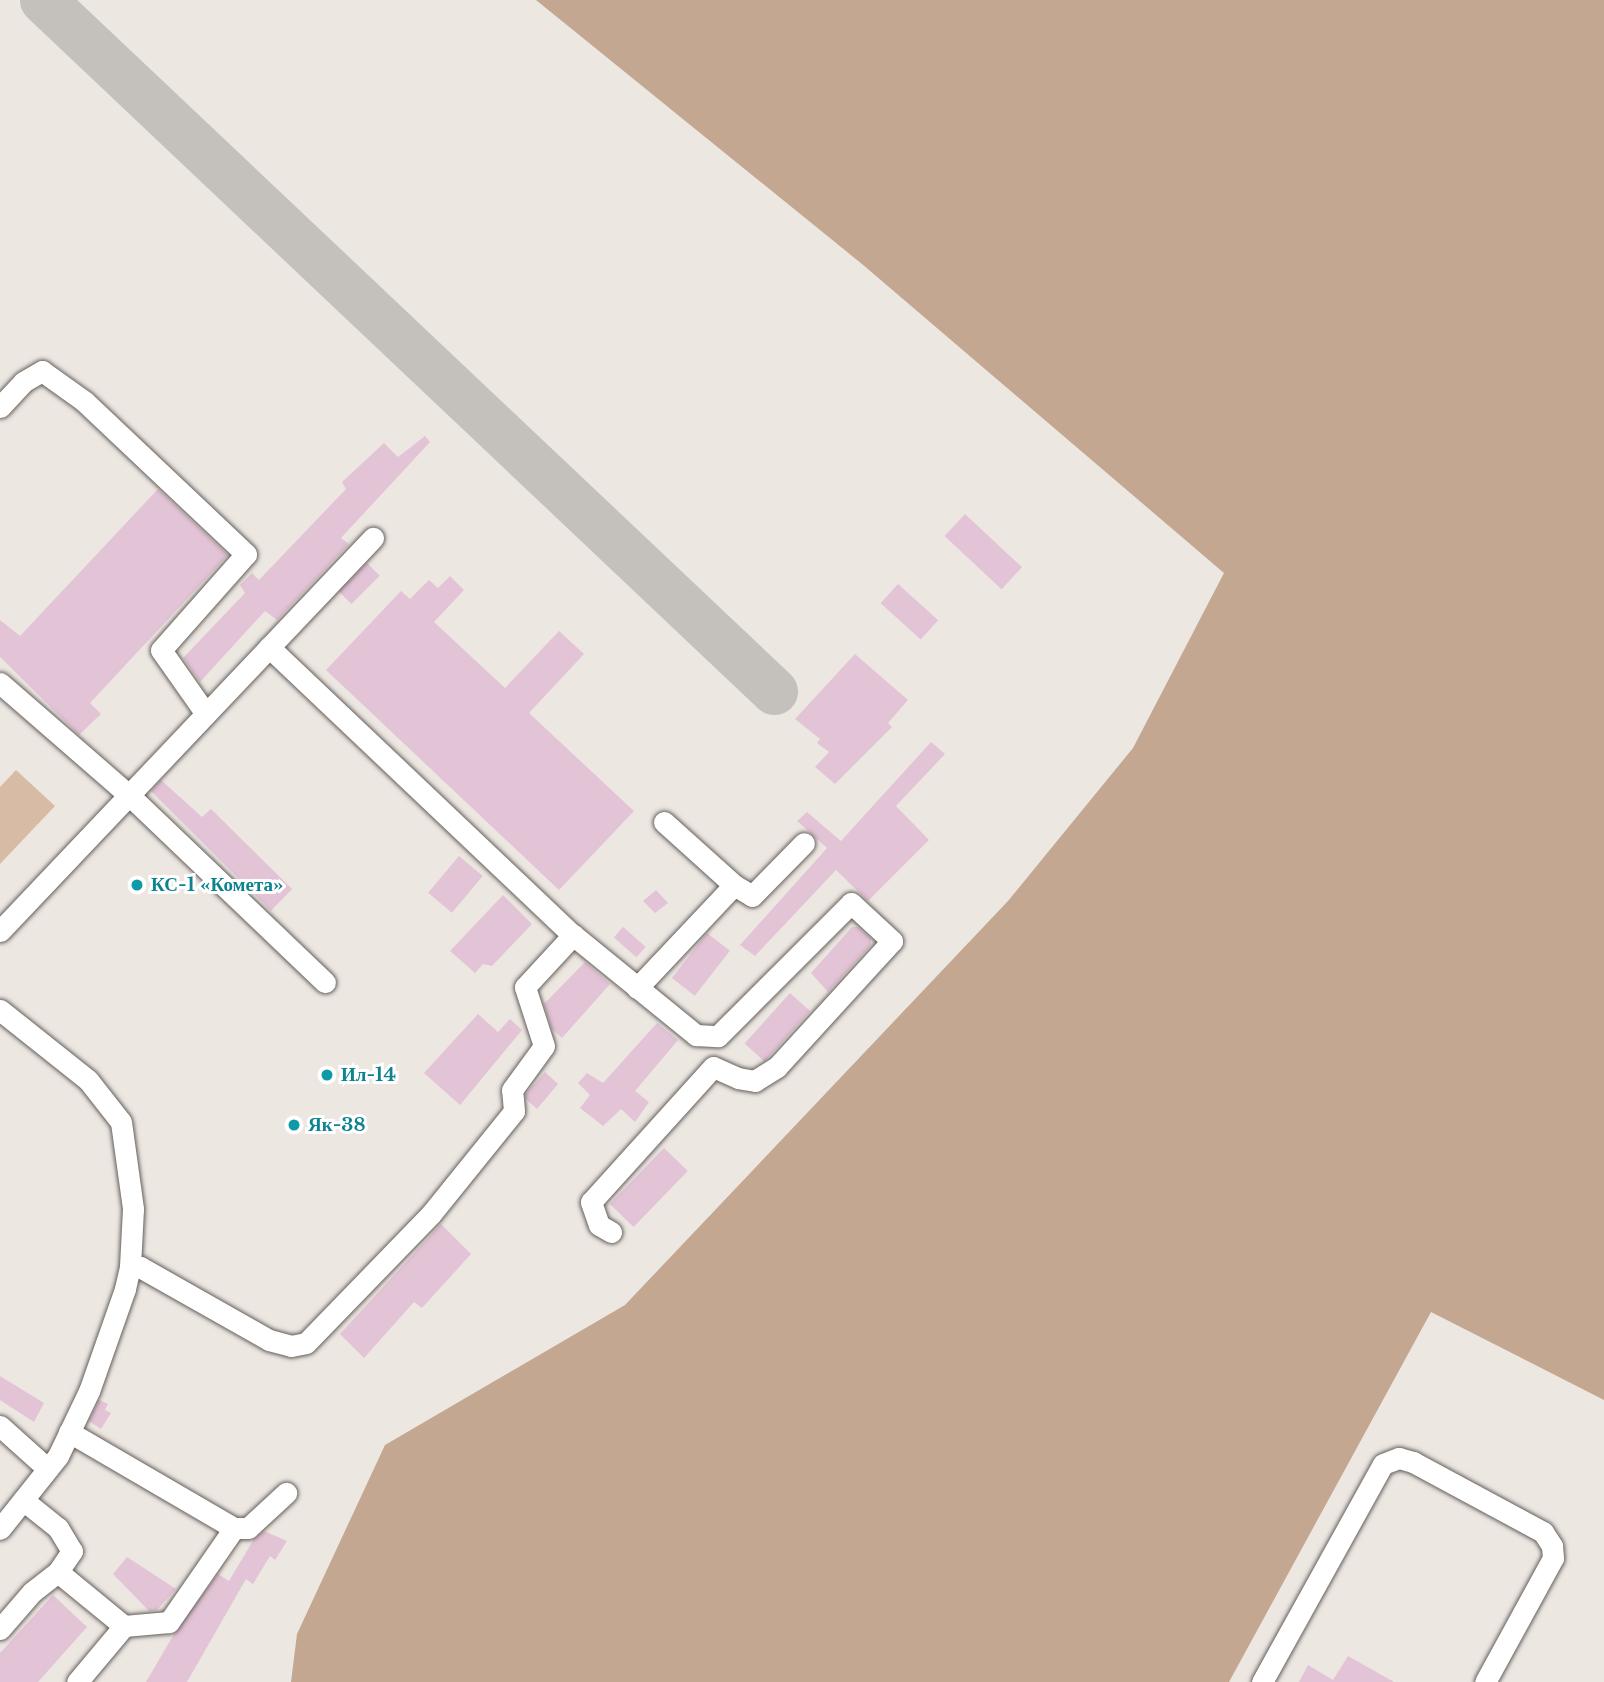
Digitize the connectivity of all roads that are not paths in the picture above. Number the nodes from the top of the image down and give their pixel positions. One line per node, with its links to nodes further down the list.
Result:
1 (0, 407): 5 (street)
2 (373, 538): 3 (street)
3 (269, 647): 5 (street); 11 (street)
4 (0, 683): 6 (street)
5 (206, 714): 6 (street)
6 (130, 794): 10 (street); 12 (street)
7 (664, 822): 9 (street)
8 (804, 843): 9 (street)
9 (734, 885): 13 (street)
10 (0, 931)
11 (573, 935): 13 (street); 18 (street)
12 (325, 982)
13 (637, 988): 15 (street)
14 (0, 1010): 18 (street)
15 (710, 1035): 16 (street); 16 (street)
16 (713, 1067): 17 (street)
17 (611, 1232)
18 (130, 1267): 20 (street)
19 (0, 1426): 21 (street)
20 (69, 1432): 21 (street); 24 (street)
21 (48, 1469): 23 (street)
22 (286, 1493): 24 (street)
23 (23, 1500): 25 (street); 26 (street)
24 (234, 1528): 27 (street)
25 (0, 1529)
26 (58, 1572): 27 (street); 28 (street)
27 (124, 1626): 29 (street)
28 (0, 1629)
29 (77, 1682)
30 (1262, 1682): 31 (street)
31 (1485, 1682)

